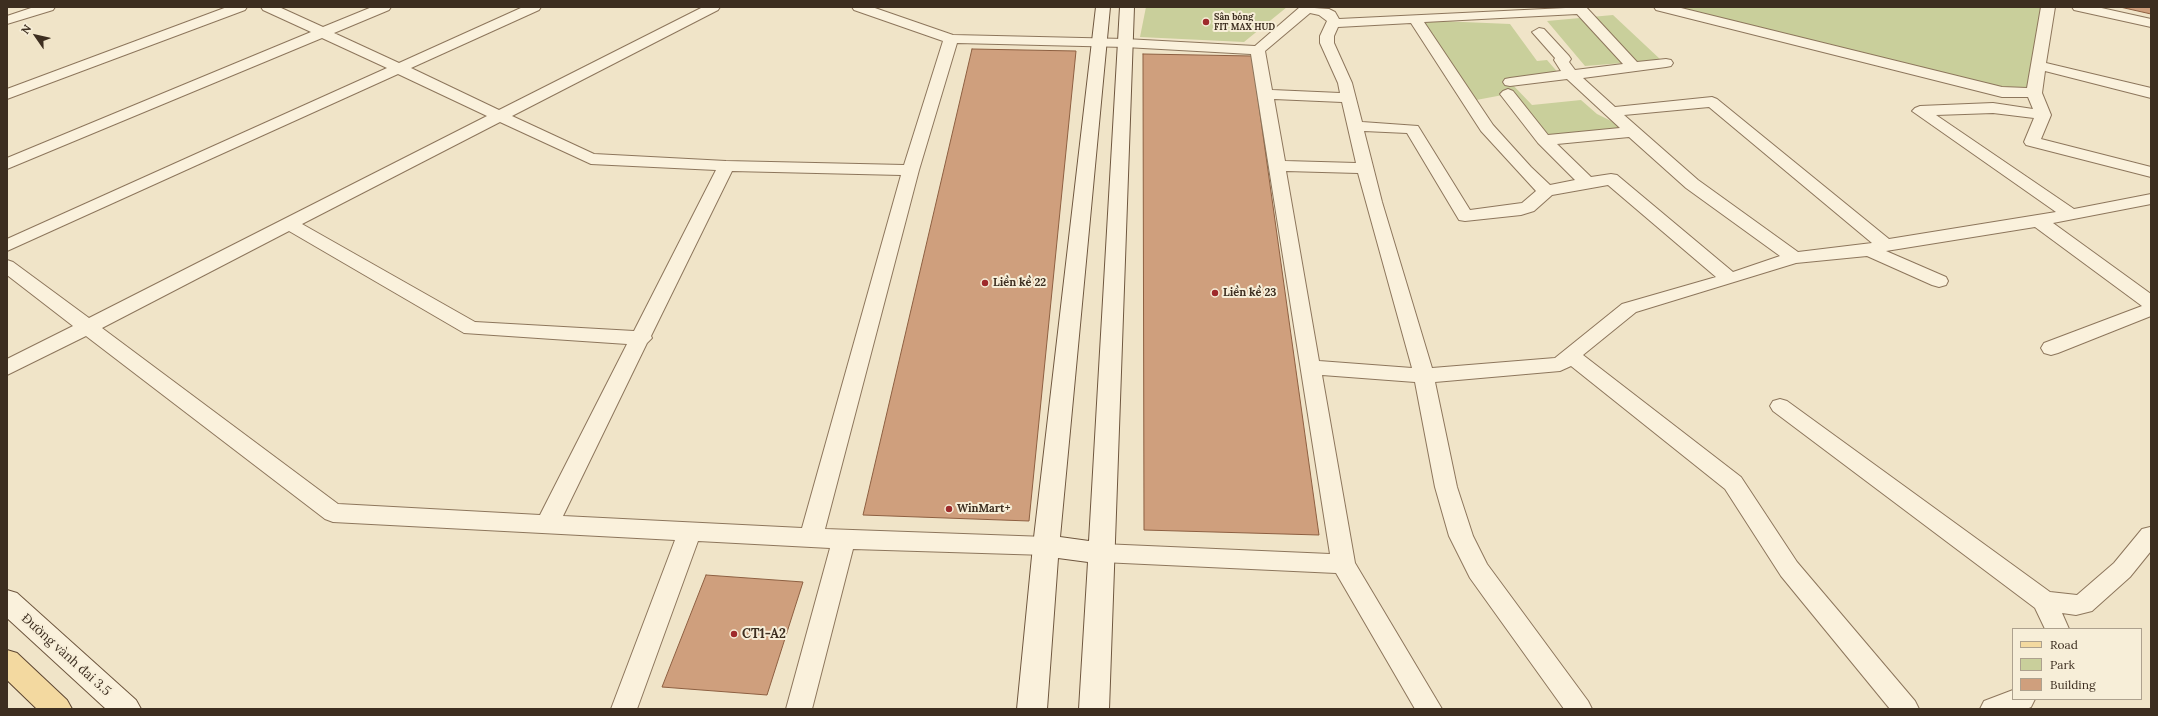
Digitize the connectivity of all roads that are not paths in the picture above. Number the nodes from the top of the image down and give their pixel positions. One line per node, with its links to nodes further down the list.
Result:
1 (48, 7): 15 (street)
2 (240, 7): 32 (street)
3 (268, 7): 19 (street)
4 (384, 7): 19 (street)
5 (534, 7): 28 (street)
6 (713, 7): 37 (street)
7 (859, 7): 21 (street)
8 (1103, 7): 22 (main road)
9 (1127, 7): 23 (main road)
10 (1661, 7): 30 (street)
11 (2048, 7): 26 (street)
12 (2079, 7): 18 (street)
13 (1307, 8): 17 (street); 24 (street)
14 (1579, 9): 16 (street); 27 (street)
15 (7, 20)
16 (1416, 20): 17 (street); 48 (street)
17 (1333, 23): 34 (street)
18 (2151, 23)
19 (323, 32): 28 (street); 41 (street)
20 (1539, 32): 29 (street)
21 (951, 39): 22 (street); 45 (street)
22 (1100, 43): 23 (street); 74 (main road)
23 (1125, 43): 24 (street); 75 (main road)
24 (1258, 50): 33 (street)
25 (1666, 63): 27 (street)
26 (2038, 65): 30 (street); 31 (street)
27 (1634, 67): 29 (street)
28 (399, 68): 37 (street); 53 (street)
29 (1571, 75): 35 (street); 40 (street)
30 (2034, 93): 36 (street)
31 (2151, 93)
32 (7, 94)
33 (1265, 94): 34 (street); 43 (street)
34 (1348, 98): 38 (street)
35 (1611, 112): 39 (street); 54 (street)
36 (2043, 115): 46 (street); 50 (street)
37 (500, 116): 42 (street); 52 (street)
38 (1355, 126): 44 (street); 48 (street)
39 (1634, 132): 40 (street); 55 (street)
40 (1544, 140): 47 (street)
41 (7, 164)
42 (726, 166): 45 (street); 62 (street)
43 (1277, 166): 44 (street); 65 (street)
44 (1365, 168): 67 (street)
45 (910, 170): 72 (street)
46 (2151, 172)
47 (1587, 182): 48 (street); 57 (street)
48 (1546, 191)
49 (2151, 199): 50 (street)
50 (2069, 213): 51 (street)
51 (2038, 221): 54 (street); 59 (street)
52 (290, 224): 61 (street); 62 (street)
53 (7, 246)
54 (1877, 248): 55 (street); 58 (street)
55 (1794, 258): 57 (street)
56 (7, 266): 61 (street)
57 (1730, 279): 64 (street)
58 (1939, 281)
59 (2151, 303)
60 (2151, 309): 63 (street)
61 (87, 327): 66 (street); 69 (street)
62 (642, 338): 69 (street)
63 (2051, 348)
64 (1571, 356): 67 (street); 90 (street)
65 (1310, 367): 67 (street); 76 (street)
66 (7, 368)
67 (1424, 376): 89 (street)
68 (1780, 406): 78 (street)
69 (547, 524): 70 (street)
70 (690, 531): 72 (street); 84 (street)
71 (2150, 536): 78 (street)
72 (811, 538): 73 (street)
73 (844, 539): 74 (street); 85 (street)
74 (1046, 546): 75 (main road); 86 (main road)
75 (1102, 553): 76 (street); 87 (main road)
76 (1343, 564): 88 (street)
77 (7, 601): 83 (main road, Đường vành đai 3.5)
78 (2044, 601): 79 (street)
79 (2056, 628)
80 (7, 662): 82 (main road)
81 (2019, 700): 91 (street)
82 (57, 709)
83 (126, 709)
84 (624, 709)
85 (799, 709)
86 (1032, 709)
87 (1094, 709)
88 (1429, 709)
89 (1578, 709)
90 (1906, 709)
91 (1993, 709)

